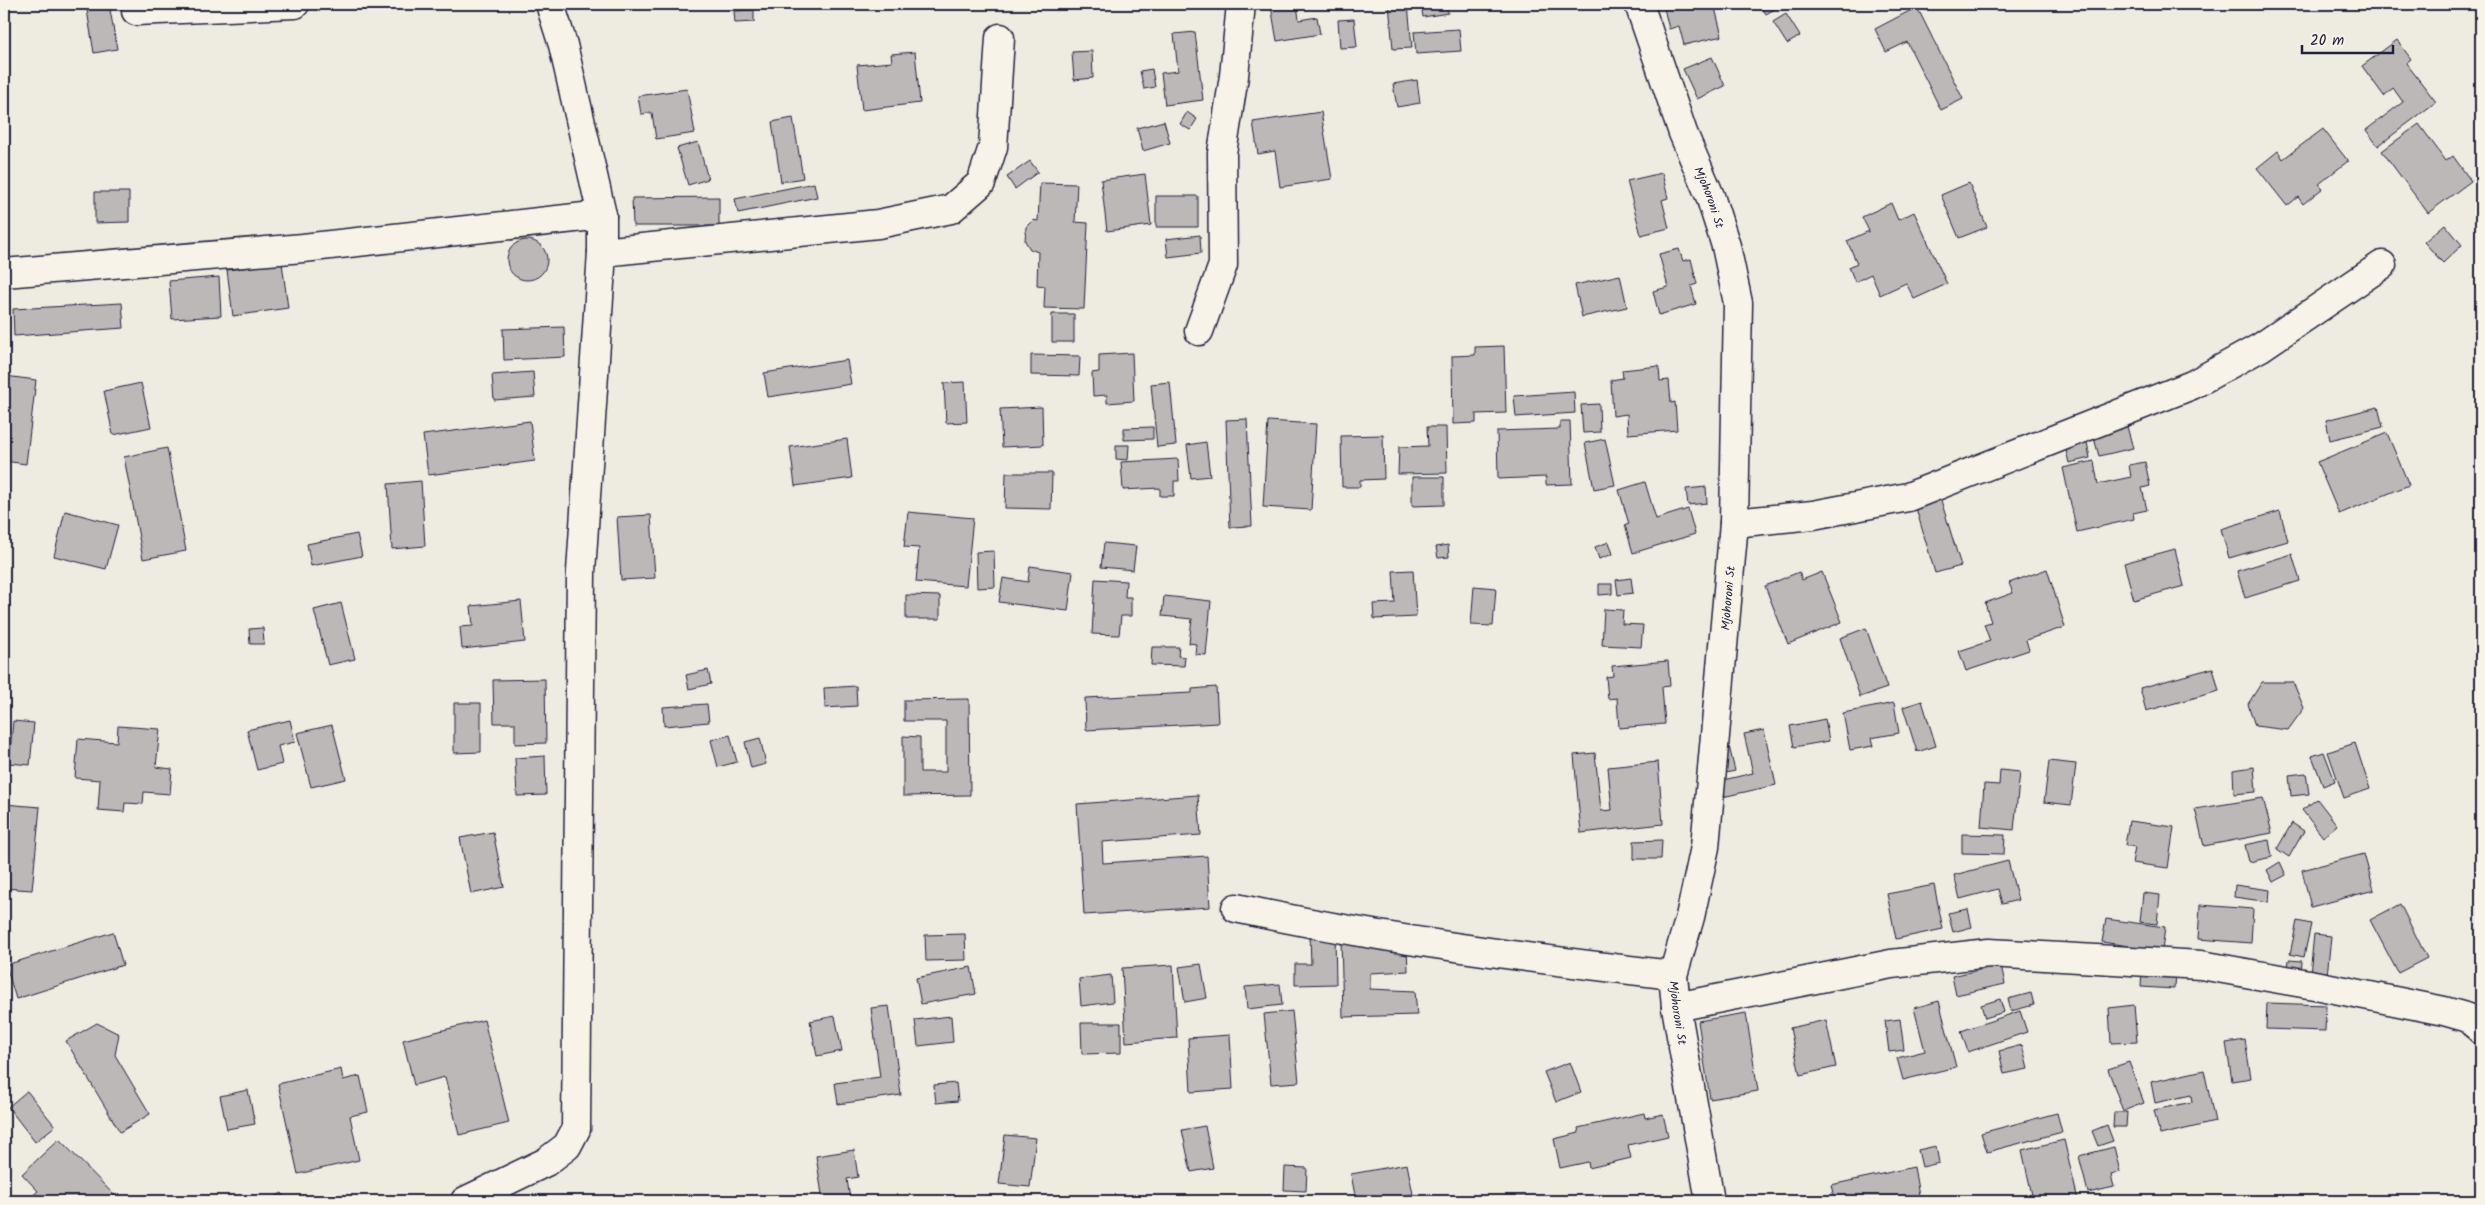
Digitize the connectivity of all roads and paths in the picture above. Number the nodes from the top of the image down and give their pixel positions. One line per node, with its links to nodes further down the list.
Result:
1 (295, 4): 5 (street)
2 (550, 4): 7 (street)
3 (1241, 4): 11 (street)
4 (1639, 4): 12 (street, Mjohoroni St)
5 (136, 11)
6 (1000, 38): 8 (street)
7 (602, 215): 8 (street); 10 (street)
8 (602, 252): 17 (street)
9 (2382, 265): 12 (street)
10 (4, 273)
11 (1199, 331)
12 (1734, 523): 14 (street, Mjohoroni St)
13 (1236, 908): 14 (street)
14 (1673, 976): 15 (street, Mjohoroni St)
15 (1676, 1007): 16 (street); 18 (street, Mjohoroni St)
16 (2481, 1030)
17 (465, 1201)
18 (1710, 1201)

